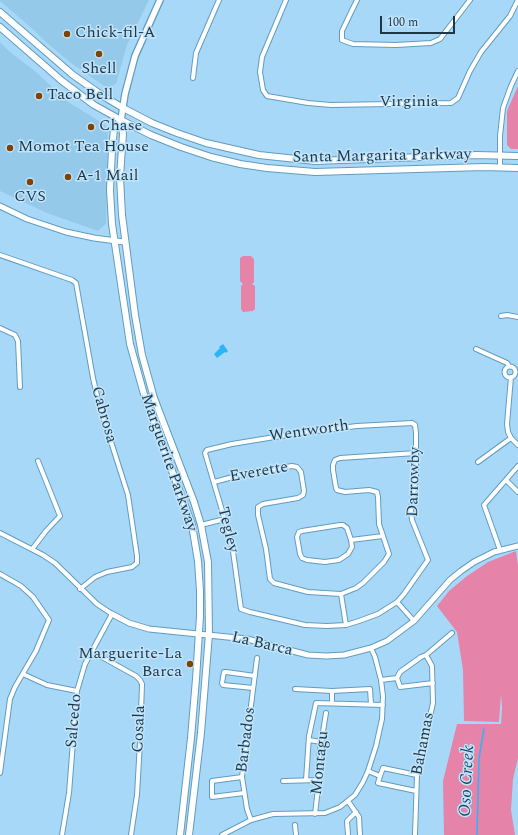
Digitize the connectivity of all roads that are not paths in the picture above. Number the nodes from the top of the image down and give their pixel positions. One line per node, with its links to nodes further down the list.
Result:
1 (160, 0): 11 (main road, Marguerite Parkway)
2 (218, 0): 10 (street)
3 (286, 0): 6 (street, Virginia)
4 (357, 0): 5 (street)
5 (470, 0)
6 (518, 0)
7 (0, 12): 11 (main road, Santa Margarita Parkway)
8 (0, 27): 12 (main road, Santa Margarita Parkway)
9 (518, 71): 13 (street)
10 (193, 78)
11 (123, 108): 12 (main road, Marguerite Parkway); 13 (main road, Santa Margarita Parkway)
12 (121, 120): 15 (main road, Santa Margarita Parkway); 18 (main road, Marguerite Parkway); 19 (main road, Marguerite Parkway)
13 (500, 156): 14 (main road, Santa Margarita Parkway); 15 (street)
14 (518, 156)
15 (500, 167): 16 (main road, Santa Margarita Parkway)
16 (518, 168)
17 (0, 206): 18 (street)
18 (114, 241): 19 (street); 54 (main road, Marguerite Parkway)
19 (124, 242): 40 (main road, Marguerite Parkway)
20 (0, 255): 48 (street, Cabrosa)
21 (501, 316): 22 (street)
22 (518, 317)
23 (0, 328): 27 (street)
24 (476, 348): 25 (street)
25 (509, 366): 26 (street); 26 (street)
26 (511, 377): 29 (street)
27 (20, 387)
28 (415, 425): 31 (street, Wentworth); 32 (street, Darrowby)
29 (511, 438): 30 (street); 34 (street)
30 (518, 445)
31 (205, 453): 37 (street, Tegley)
32 (416, 453): 42 (street); 50 (street, Darrowby)
33 (38, 461): 45 (street)
34 (478, 462)
35 (518, 466): 36 (street)
36 (506, 480): 38 (street); 46 (street)
37 (214, 482): 39 (street, Tegley); 49 (street, Everette)
38 (518, 492)
39 (225, 519): 40 (street); 53 (street, Tegley)
40 (201, 525): 56 (main road, Marguerite Parkway)
41 (0, 533): 45 (street, La Barca)
42 (383, 536): 43 (street); 49 (street)
43 (351, 540): 43 (street)
44 (518, 546): 46 (street, La Barca)
45 (33, 548): 48 (street, La Barca)
46 (500, 550): 52 (street, La Barca)
47 (0, 574): 61 (street)
48 (80, 589): 51 (street, La Barca)
49 (341, 594): 53 (street)
50 (397, 602): 52 (street); 53 (street)
51 (112, 614): 54 (street, La Barca); 58 (street, Salcedo)
52 (414, 621): 57 (street, La Barca)
53 (346, 625)
54 (198, 633): 56 (street, La Barca); 94 (main road, Marguerite Parkway)
55 (452, 633): 59 (street)
56 (209, 634): 57 (street, La Barca); 95 (main road, Marguerite Parkway)
57 (371, 648): 64 (street)
58 (91, 651): 68 (street, Salcedo); 93 (street, Cosala)
59 (426, 655): 63 (street); 65 (street, Bahamas)
60 (257, 658): 62 (street, Barbados)
61 (23, 674): 68 (street); 77 (street)
62 (255, 676): 66 (street, Barbados); 66 (street)
63 (397, 678): 64 (street); 65 (street)
64 (381, 680): 72 (street)
65 (433, 683): 78 (street, Bahamas)
66 (253, 688): 80 (street, Barbados)
67 (295, 689): 69 (street)
68 (77, 691): 92 (street, Salcedo)
69 (332, 691): 70 (street); 71 (street)
70 (332, 703): 71 (street); 74 (street)
71 (371, 704): 72 (street)
72 (383, 705): 76 (street)
73 (326, 713): 75 (street, Montagu)
74 (309, 740): 75 (street); 81 (street)
75 (321, 742): 82 (street, Montagu)
76 (368, 771): 79 (street); 86 (street)
77 (0, 773)
78 (417, 775): 79 (street); 84 (street, Bahamas)
79 (380, 776): 84 (street)
80 (242, 777): 85 (street, Barbados); 85 (street)
81 (306, 780): 82 (street); 83 (street)
82 (319, 780): 88 (street, Montagu)
83 (282, 782)
84 (416, 791): 100 (street, Bahamas)
85 (244, 793): 89 (street, Barbados)
86 (348, 801): 87 (street); 88 (street)
87 (356, 812): 98 (street); 99 (street)
88 (315, 814): 89 (street)
89 (251, 820): 91 (street)
90 (295, 824): 97 (street)
91 (230, 834): 96 (street)
92 (62, 835)
93 (131, 835)
94 (180, 835)
95 (189, 835)
96 (222, 835)
97 (296, 835)
98 (348, 835)
99 (360, 835)
100 (415, 835)

